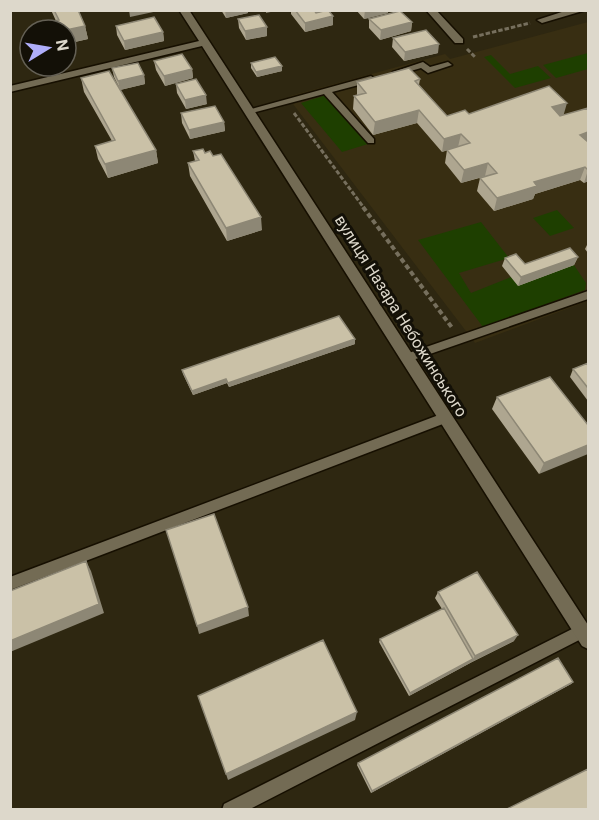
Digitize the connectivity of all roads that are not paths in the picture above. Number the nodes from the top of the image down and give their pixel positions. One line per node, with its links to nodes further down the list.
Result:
1 (184, 10): 6 (street, вулиця Назара Небожинського)
2 (430, 10): 5 (street)
3 (582, 10): 4 (street)
4 (542, 20)
5 (459, 41)
6 (204, 43): 10 (street); 12 (street, вулиця Назара Небожинського)
7 (448, 65): 8 (lane)
8 (390, 74)
9 (380, 76): 11 (lane)
10 (10, 89)
11 (326, 91): 12 (lane); 13 (lane)
12 (248, 111): 15 (street, вулиця Назара Небожинського)
13 (370, 141)
14 (588, 296): 15 (lane)
15 (407, 357): 16 (street, вулиця Назара Небожинського)
16 (444, 418): 17 (lane); 18 (street, вулиця Назара Небожинського)
17 (10, 584)
18 (585, 635): 19 (lane)
19 (230, 810)

